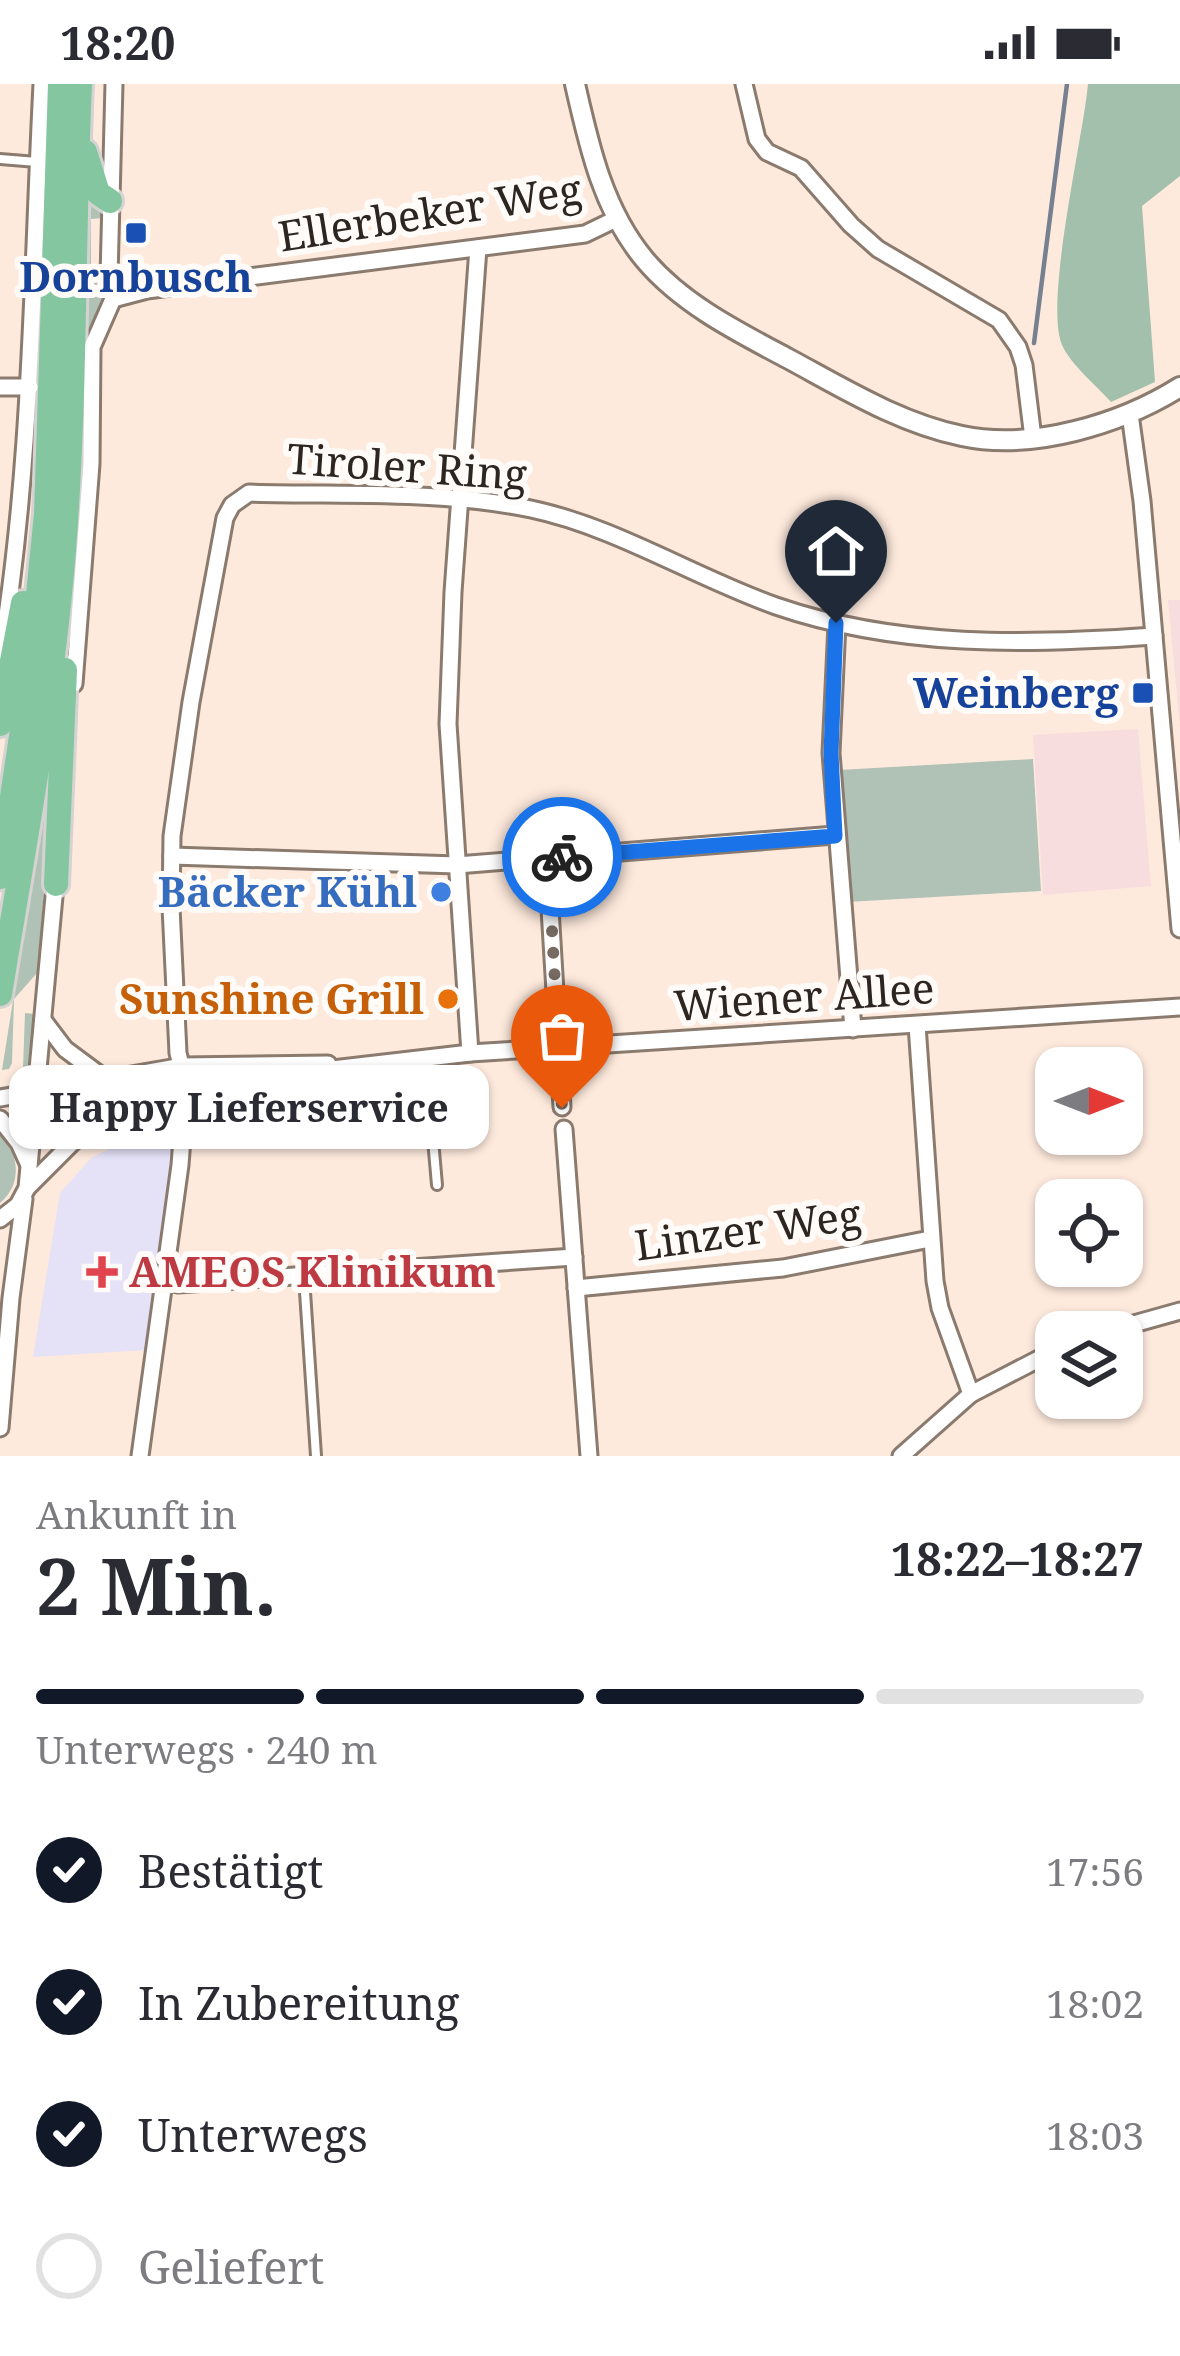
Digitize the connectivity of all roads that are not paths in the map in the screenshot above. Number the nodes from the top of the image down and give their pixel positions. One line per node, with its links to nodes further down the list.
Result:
1 (42, 84): 9 (street)
2 (60, 84): 20 (highway)
3 (80, 84): 7 (highway)
4 (114, 84): 10 (street)
5 (575, 84): 11 (street)
6 (744, 84): 18 (street)
7 (79, 114): 10 (highway); 21 (highway)
8 (0, 159): 9 (lane)
9 (38, 162): 15 (street)
10 (110, 201): 13 (street)
11 (617, 218): 12 (street, Ellerbeker Weg); 18 (street, Ellerbeker Weg)
12 (478, 248): 13 (street, Ellerbeker Weg); 19 (street)
13 (113, 299): 32 (street)
14 (0, 387): 15 (street)
15 (30, 387): 23 (street)
16 (1180, 387): 17 (street, Ellerbeker Weg)
17 (1130, 414): 18 (street, Ellerbeker Weg); 24 (street)
18 (1033, 438)
19 (460, 499): 22 (street, Tiroler Ring); 28 (street, Tiroler Ring); 30 (street)
20 (46, 514): 26 (highway); 31 (highway)
21 (63, 554): 32 (highway); 34 (highway)
22 (836, 623): 24 (street, Tiroler Ring); 27 (street)
23 (3, 625): 25 (street)
24 (1154, 636): 33 (street)
25 (0, 662)
26 (0, 724)
27 (835, 836): 29 (street); 38 (street)
28 (172, 856): 30 (street); 42 (street, Tiroler Ring)
29 (548, 859): 30 (street); 39 (street)
30 (458, 865): 40 (street)
31 (0, 878)
32 (56, 884): 36 (street)
33 (1180, 929)
34 (0, 994)
35 (1180, 1007): 37 (street, Wiener Allee)
36 (43, 1015): 44 (street); 46 (street)
37 (917, 1025): 38 (street, Wiener Allee); 55 (street)
38 (853, 1029): 39 (street, Wiener Allee)
39 (558, 1049): 40 (street, Wiener Allee); 48 (street)
40 (470, 1054): 41 (street, Wiener Allee)
41 (426, 1058): 43 (street, Wiener Allee); 52 (lane)
42 (183, 1066): 43 (street, Wiener Allee); 44 (street, Wiener Allee); 45 (street, Tiroler Ring)
43 (361, 1066): 45 (street, Wiener Allee)
44 (104, 1078): 46 (street, Wiener Allee)
45 (186, 1086): 53 (street, Wiener Allee); 58 (street, Tiroler Ring)
46 (36, 1092): 47 (street, Wiener Allee); 51 (street)
47 (0, 1098)
48 (562, 1108)
49 (0, 1119): 51 (street)
50 (564, 1129): 56 (street)
51 (29, 1166): 53 (street)
52 (437, 1185)
53 (26, 1192): 54 (street, Wiener Allee); 64 (street)
54 (0, 1219)
55 (930, 1239): 59 (street, Linzer Weg); 63 (street)
56 (574, 1257): 57 (street, Linzer Weg); 59 (street)
57 (304, 1275): 58 (street, Linzer Weg); 66 (lane)
58 (164, 1281): 65 (street, Tiroler Ring)
59 (577, 1288): 67 (street)
60 (1180, 1311): 61 (street)
61 (1143, 1321)
62 (1035, 1361): 63 (street)
63 (971, 1394): 68 (street)
64 (0, 1427)
65 (140, 1456)
66 (316, 1456)
67 (589, 1456)
68 (901, 1456)

